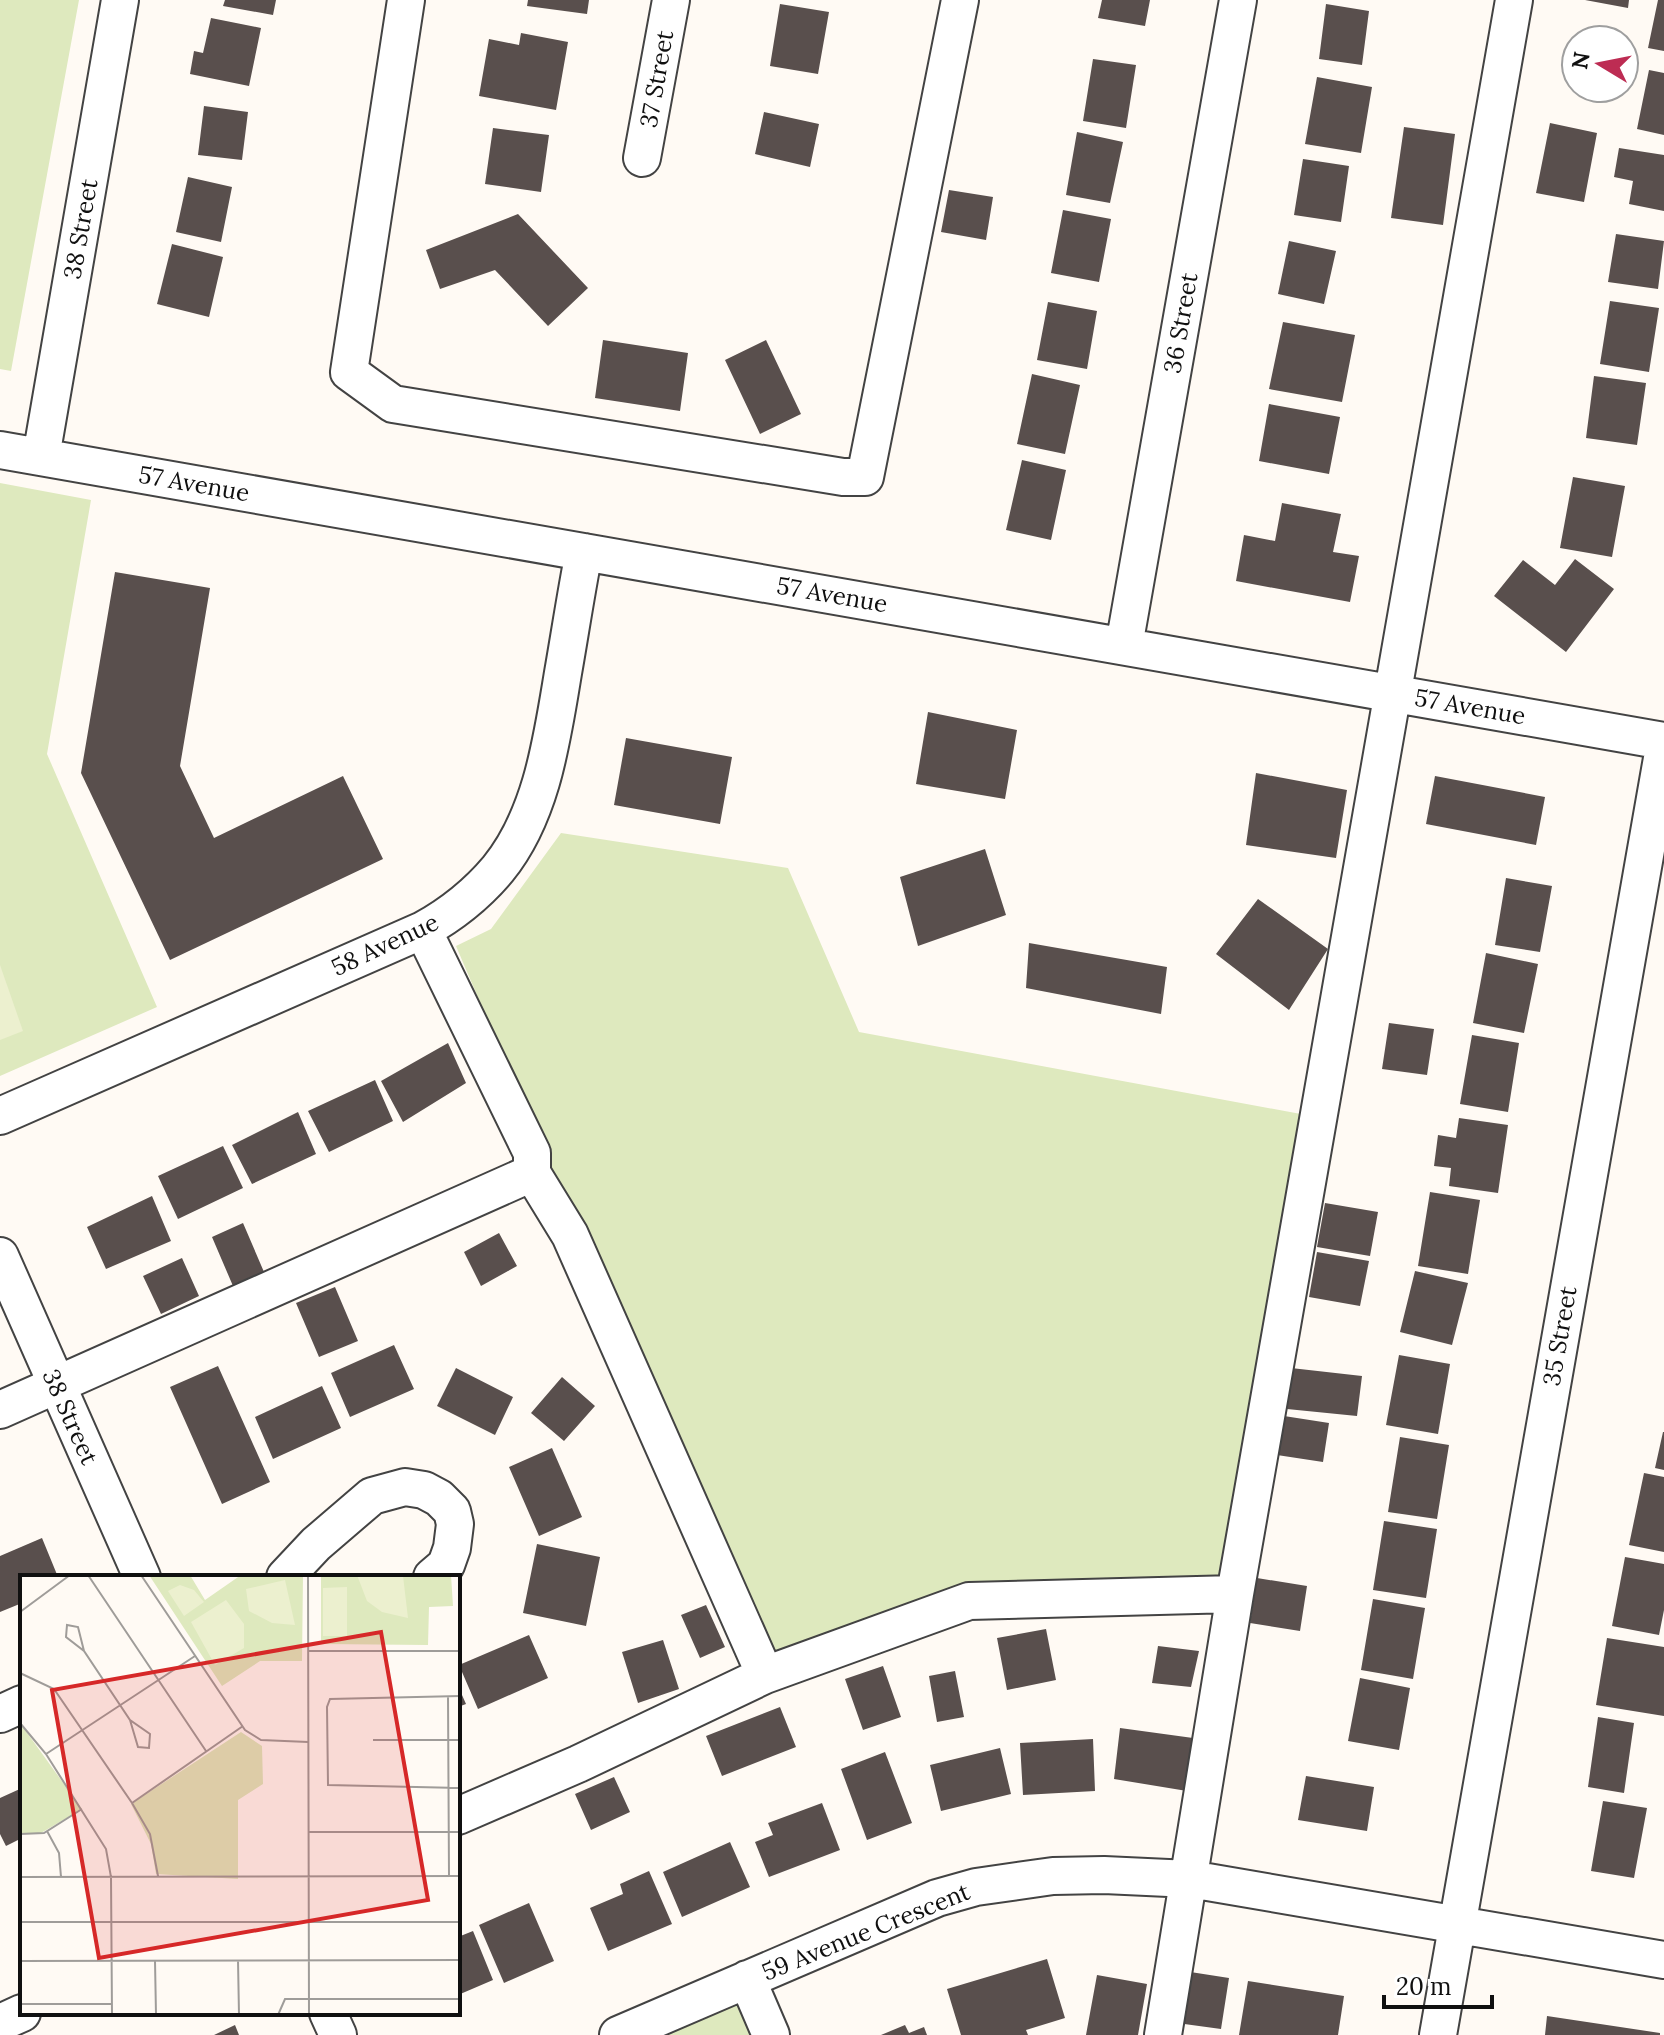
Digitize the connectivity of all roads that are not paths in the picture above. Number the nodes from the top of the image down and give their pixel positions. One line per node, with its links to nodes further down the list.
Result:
1 (120, 0): 9 (street, 38 Street)
2 (406, 0): 4 (street)
3 (671, 0): 7 (street, 37 Street)
4 (960, 0)
5 (1238, 0): 11 (street, 36 Street)
6 (1514, 0): 12 (street)
7 (642, 158)
8 (0, 450): 9 (street, 57 Avenue)
9 (41, 457): 10 (street, 57 Avenue)
10 (584, 552): 11 (street, 57 Avenue); 15 (street, 58 Avenue)
11 (1124, 646): 12 (street, 57 Avenue)
12 (1392, 693): 13 (street, 57 Avenue); 24 (street)
13 (1664, 741)
14 (1664, 747): 30 (street, 35 Street)
15 (423, 930): 16 (street, 58 Avenue); 17 (street)
16 (0, 1116)
17 (532, 1173): 19 (street); 25 (street)
18 (0, 1256): 19 (street, 38 Street)
19 (56, 1385): 20 (street); 21 (street, 38 Street)
20 (0, 1410)
21 (141, 1575)
22 (287, 1575): 23 (street)
23 (434, 1575)
24 (1235, 1594): 25 (street); 29 (street)
25 (765, 1675): 28 (street)
26 (20, 1705): 27 (street)
27 (0, 1714)
28 (460, 1815)
29 (1190, 1879): 30 (street, 59 Avenue Crescent); 32 (street, 59 Avenue Crescent); 39 (street)
30 (1456, 1924): 31 (street, 59 Avenue Crescent); 40 (street, 35 Street)
31 (1664, 1960)
32 (747, 1979): 37 (street, 59 Avenue Crescent); 38 (street)
33 (20, 2014): 35 (street)
34 (329, 2015): 36 (street)
35 (0, 2023)
36 (338, 2035)
37 (618, 2035)
38 (771, 2035)
39 (1163, 2035)
40 (1438, 2035)

